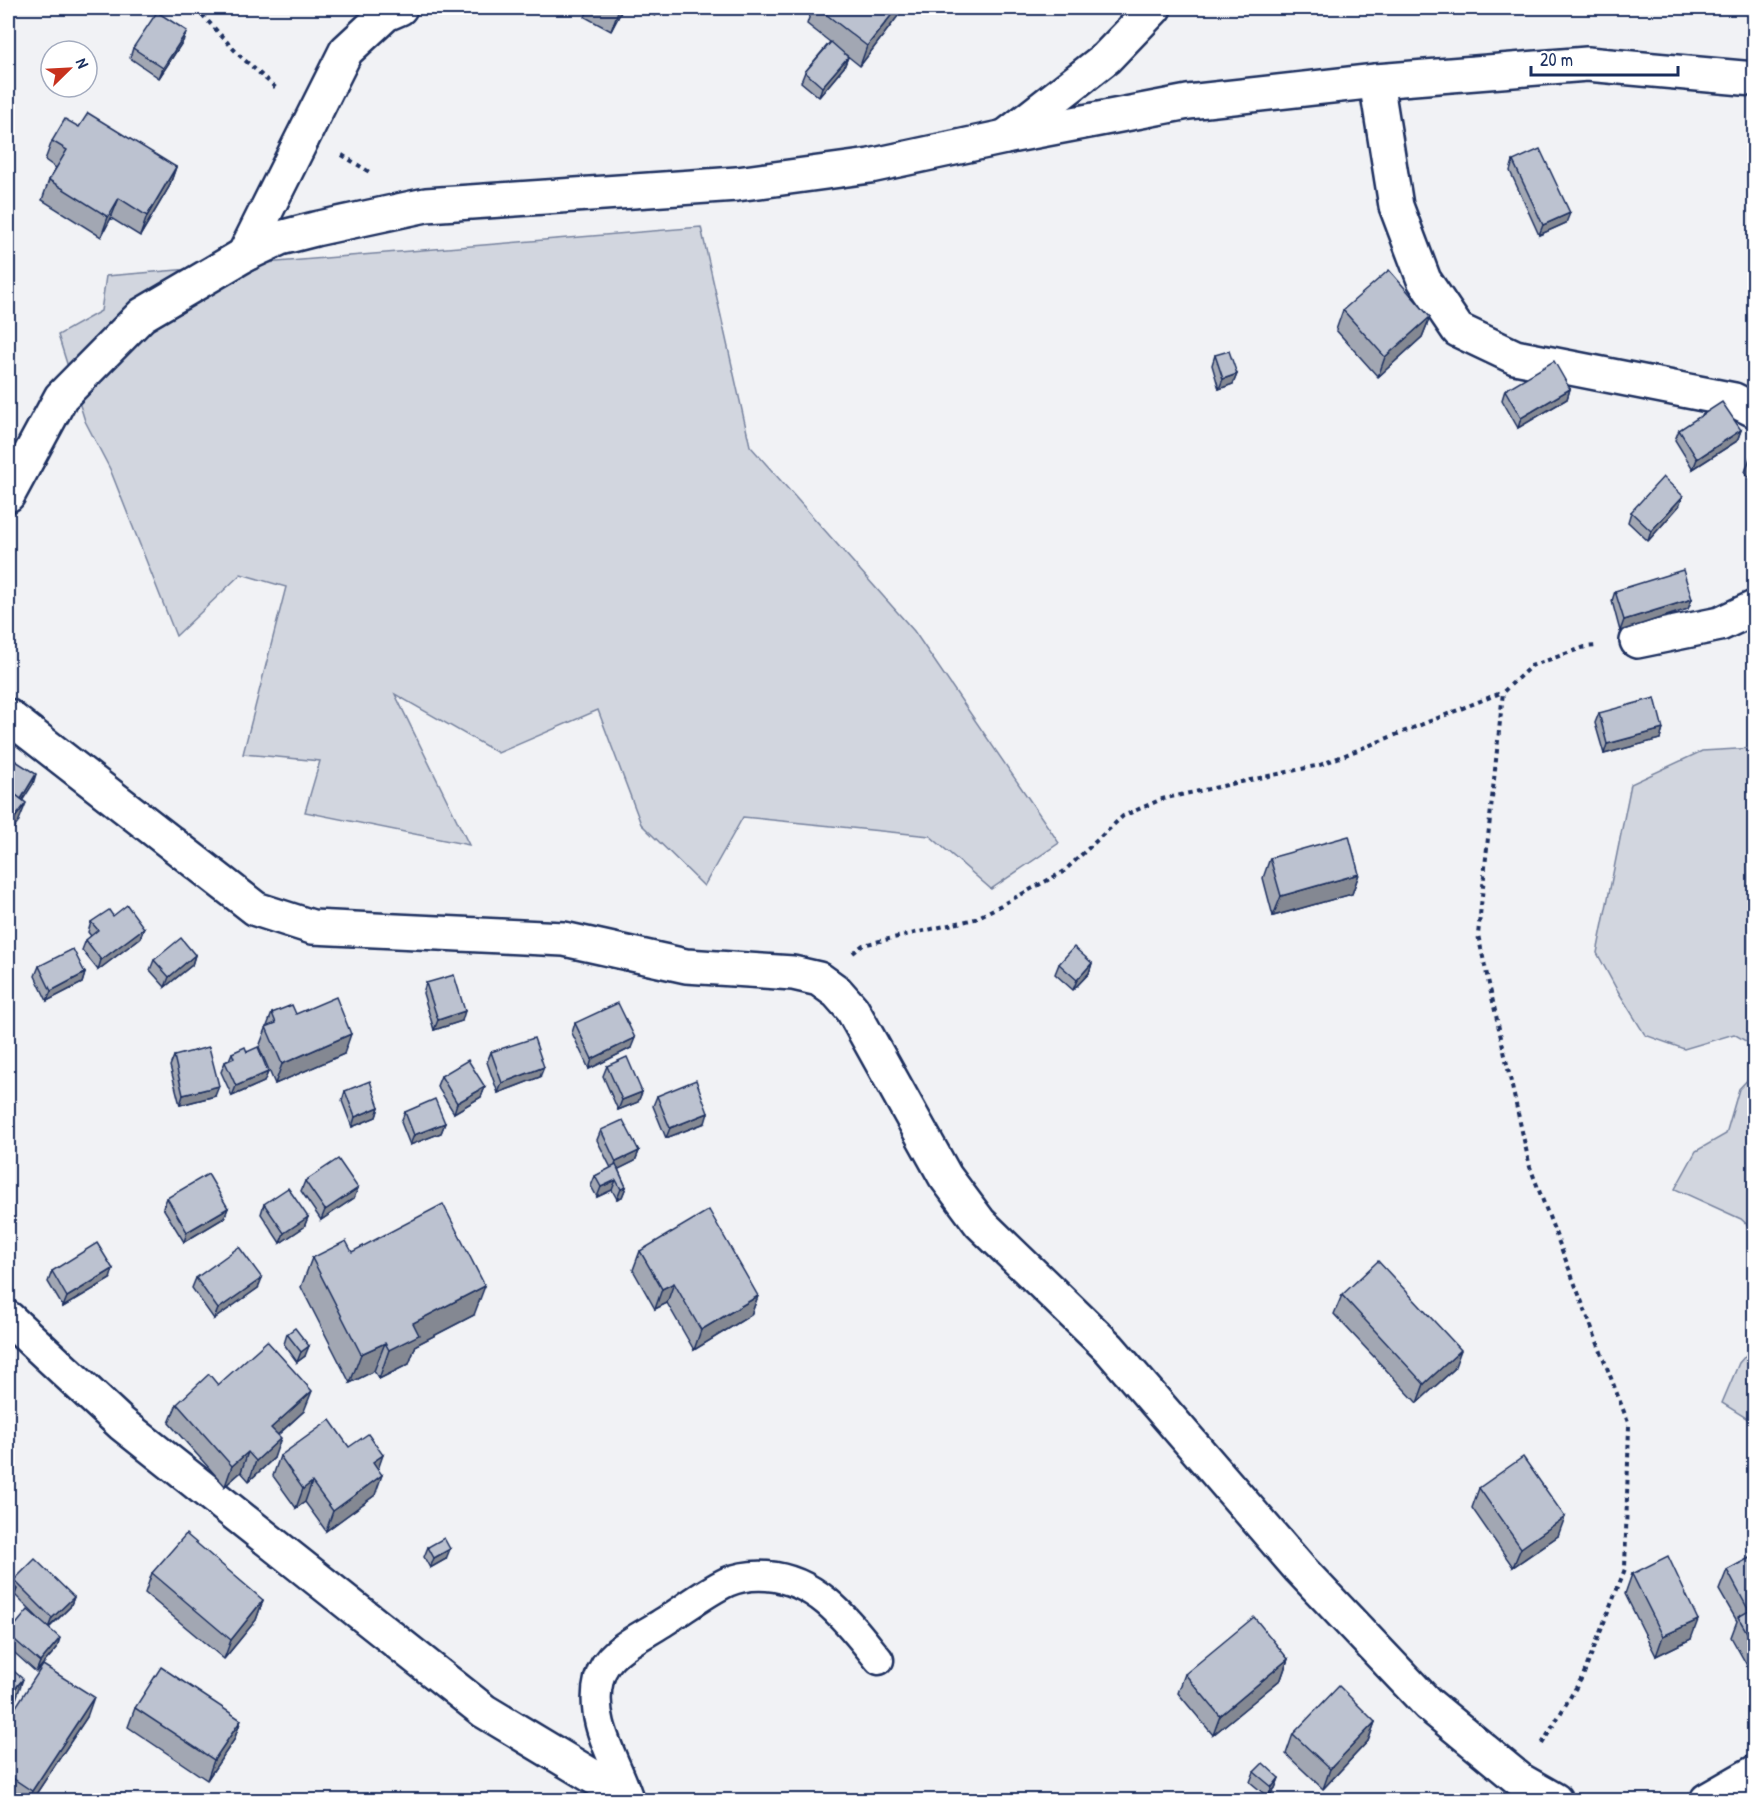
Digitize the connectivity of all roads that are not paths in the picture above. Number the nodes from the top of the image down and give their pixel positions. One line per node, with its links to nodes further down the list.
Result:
1 (400, 8): 6 (street)
2 (1154, 8): 5 (street)
3 (1755, 79): 4 (street)
4 (1376, 81): 5 (street); 7 (street)
5 (1005, 137): 6 (street)
6 (244, 255): 8 (street)
7 (1755, 410)
8 (8, 495)
9 (1755, 608): 10 (street)
10 (1637, 642)
11 (8, 716): 17 (street)
12 (8, 1318): 15 (street)
13 (879, 1660): 16 (lane)
14 (1755, 1773): 18 (street)
15 (623, 1800)
16 (629, 1800)
17 (1555, 1800)
18 (1707, 1800)

